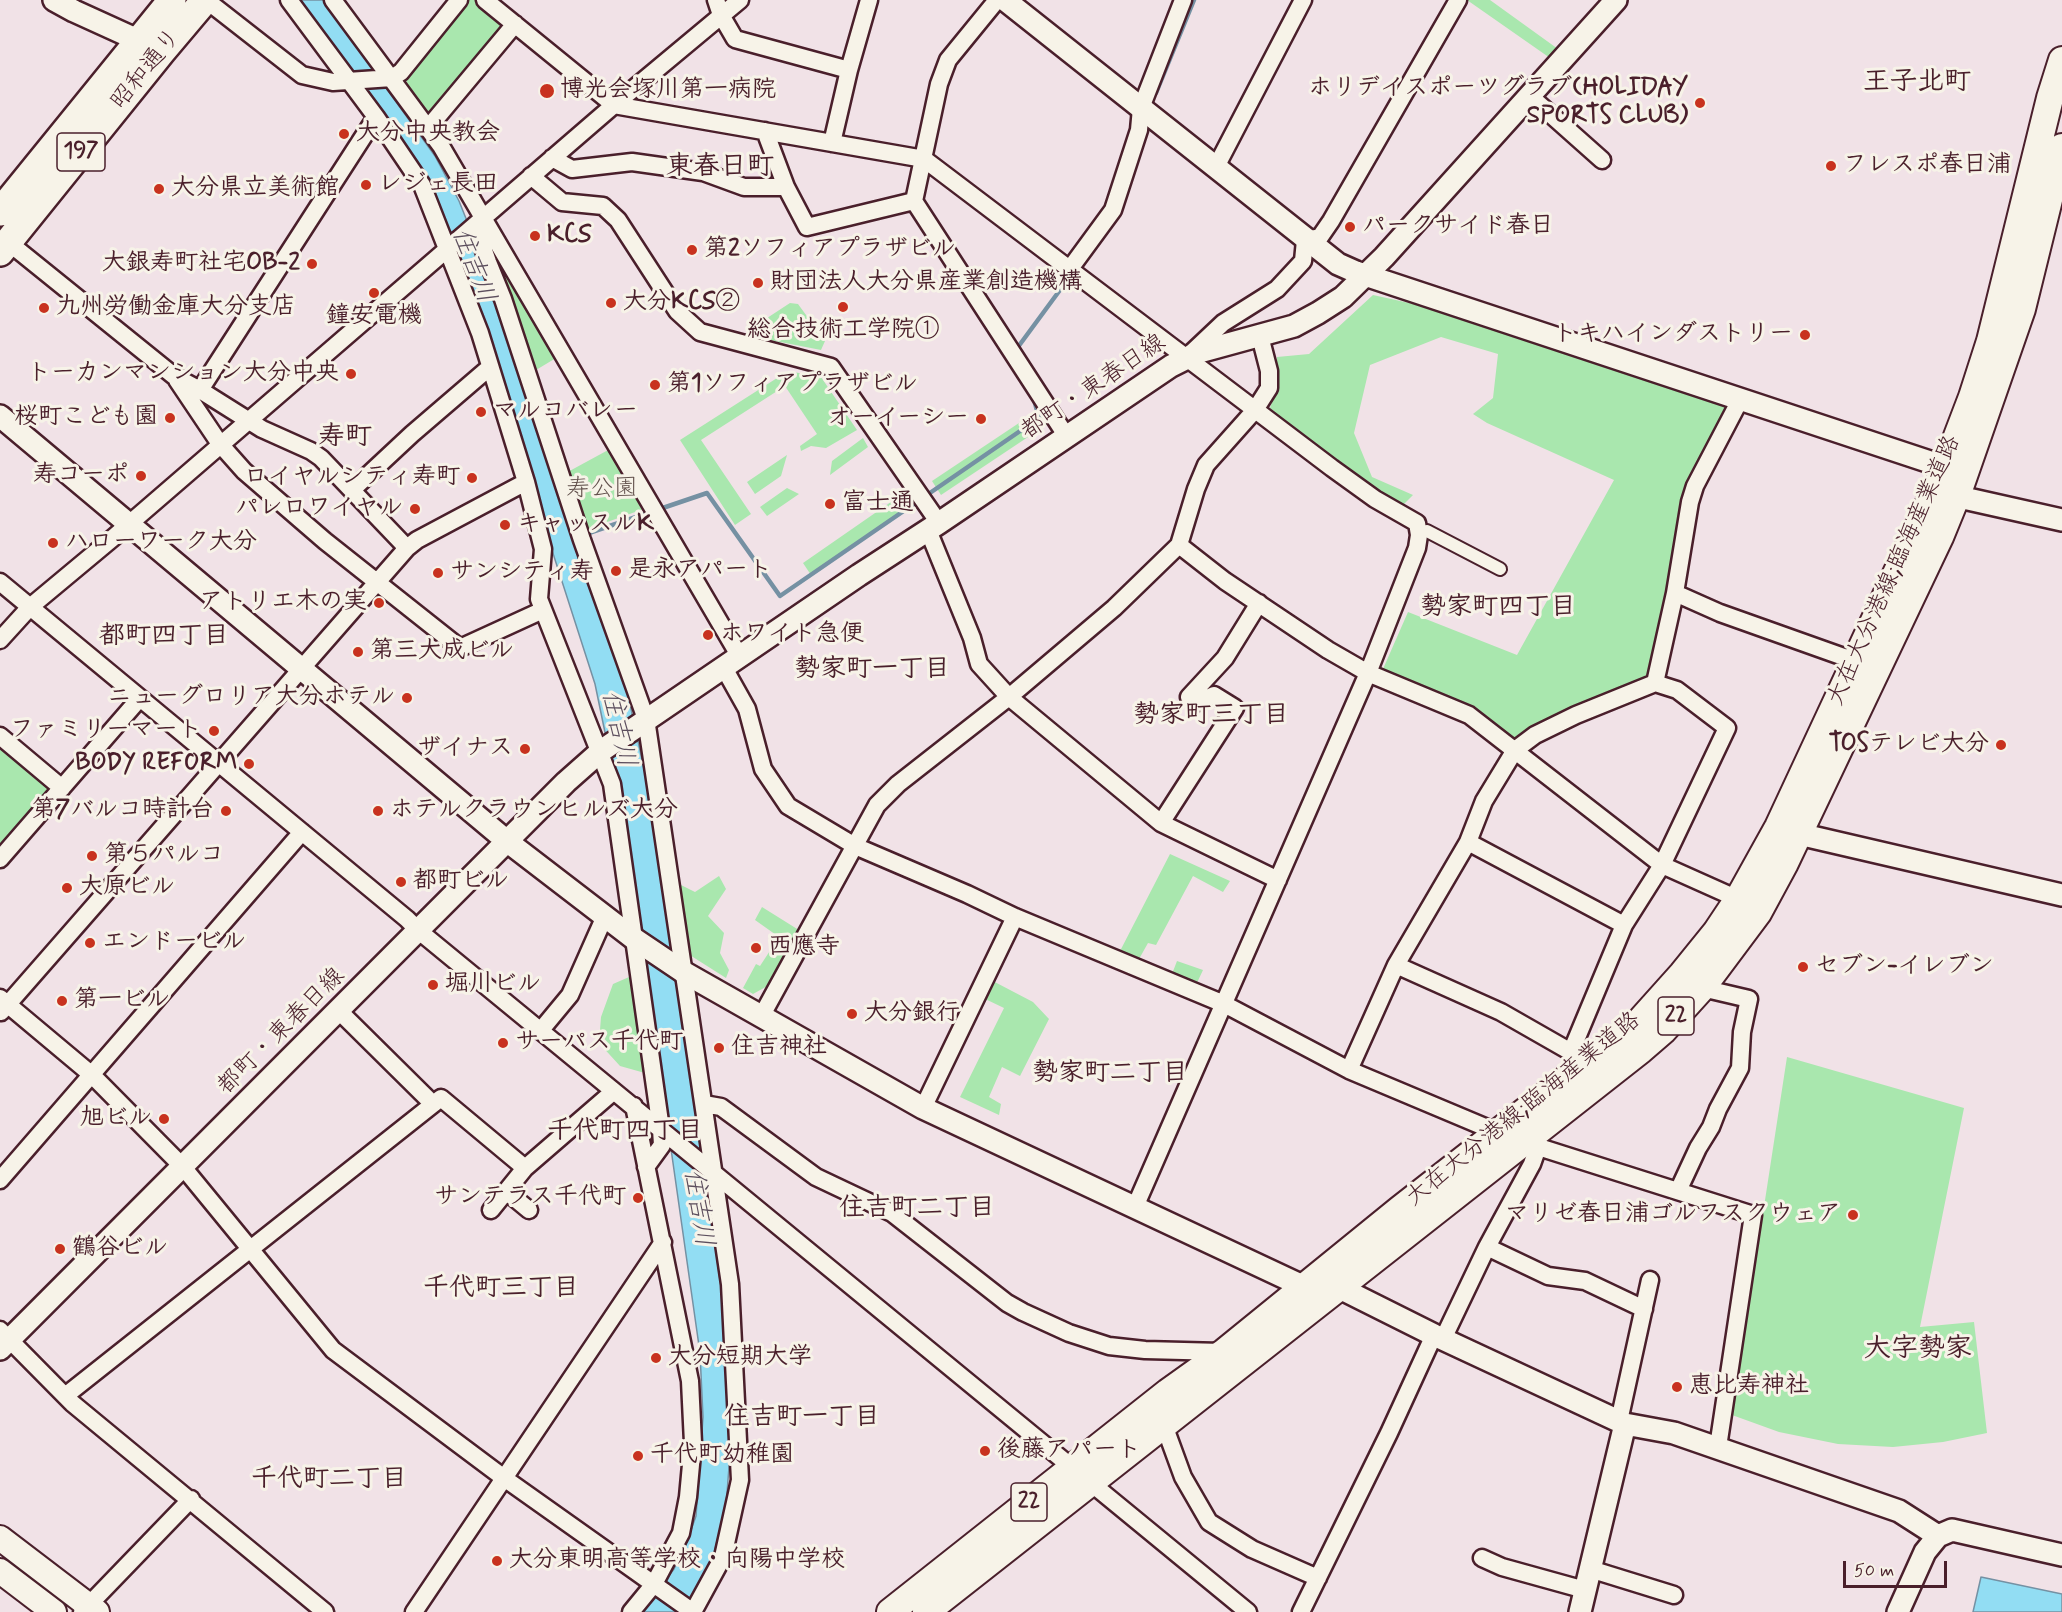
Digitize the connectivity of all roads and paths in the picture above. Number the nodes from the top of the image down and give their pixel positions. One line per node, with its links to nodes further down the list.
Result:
1 (54, 0): 18 (street)
2 (172, 0): 18 (highway, 昭和通り / 197)
3 (205, 0): 18 (highway, 昭和通り / 197); 22 (street)
4 (289, 0): 22 (street)
5 (459, 0): 21 (street)
6 (485, 0): 17 (street)
7 (740, 0): 16 (street)
8 (869, 0): 20 (street)
9 (997, 0): 32 (street)
10 (1005, 0): 25 (street)
11 (1183, 0): 25 (street)
12 (1303, 0): 34 (street)
13 (1458, 0): 40 (street)
14 (1616, 0): 23 (street)
15 (338, 2): 21 (street)
16 (718, 8): 20 (street); 24 (street)
17 (515, 24): 24 (street); 27 (street)
18 (150, 45): 38 (highway, 昭和通り / 197); 41 (highway, 昭和通り / 197)
19 (2062, 60): 56 (main road, 大在大分港線;臨海産業道路 / 22)
20 (849, 70): 29 (street)
21 (388, 79): 22 (street); 27 (street)
22 (353, 82): 26 (street)
23 (1530, 96): 33 (street); 43 (street)
24 (614, 105): 28 (street); 31 (street)
25 (1141, 108): 34 (street); 42 (street)
26 (376, 117): 39 (street); 48 (street)
27 (428, 128): 39 (street)
28 (765, 131): 29 (street); 36 (street)
29 (832, 143): 32 (street)
30 (2062, 147): 56 (main road, 大在大分港線;臨海産業道路 / 22)
31 (552, 158): 35 (street); 36 (street)
32 (924, 159): 37 (street); 42 (street)
33 (1602, 160)
34 (1216, 167): 40 (street)
35 (531, 176): 39 (street); 60 (street)
36 (786, 187): 37 (street)
37 (914, 201): 53 (street)
38 (0, 212)
39 (465, 234): 46 (street); 52 (street); 73 (street); 79 (street)
40 (1305, 240): 43 (street); 45 (street, 都町・東春日線)
41 (4, 247): 47 (street)
42 (1069, 270): 45 (street)
43 (1366, 276): 44 (street); 49 (street)
44 (1260, 336): 45 (street); 50 (street)
45 (1185, 358): 50 (street); 53 (street, 都町・東春日線)
46 (490, 367): 55 (street); 57 (street)
47 (174, 376): 48 (street); 54 (street)
48 (200, 390): 52 (street)
49 (1740, 400): 56 (street); 67 (street)
50 (1255, 410): 62 (street); 75 (street)
51 (0, 416): 59 (street)
52 (248, 421): 54 (street); 57 (street)
53 (1067, 437): 60 (street, 都町・東春日線)
54 (220, 444): 59 (street); 66 (street)
55 (526, 482): 63 (street); 70 (street)
56 (1951, 483): 58 (street); 72 (main road, 大在大分港線;臨海産業道路 / 22); 86 (main road, 大在大分港線;臨海産業道路 / 22)
57 (352, 490): 63 (street)
58 (2062, 520)
59 (128, 523): 69 (street); 74 (street)
60 (934, 526): 73 (street, 都町・東春日線); 77 (street)
61 (1427, 531): 64 (street)
62 (1179, 545): 68 (street); 77 (street)
63 (407, 548): 66 (street)
64 (1500, 569)
65 (0, 582): 69 (street)
66 (377, 582): 70 (street); 74 (street)
67 (1675, 593): 72 (street); 76 (street)
68 (1259, 603): 75 (street); 85 (street)
69 (30, 607): 71 (street); 78 (street)
70 (543, 610): 82 (street)
71 (0, 640)
72 (1855, 661): 86 (main road, 大在大分港線;臨海産業道路 / 22)
73 (732, 663): 79 (street, 都町・東春日線); 90 (street)
74 (301, 669): 83 (street); 88 (street)
75 (1368, 673): 81 (street); 93 (street)
76 (1655, 683): 81 (street); 92 (street)
77 (1009, 697): 85 (street); 90 (street)
78 (140, 698): 83 (street); 84 (street)
79 (646, 719): 82 (street, 都町・東春日線); 102 (street)
80 (0, 736): 84 (street)
81 (1515, 750): 89 (street); 92 (street)
82 (600, 751): 88 (street, 都町・東春日線); 100 (street)
83 (219, 763): 87 (street); 105 (street)
84 (62, 788): 91 (street)
85 (1161, 823): 93 (street)
86 (1789, 830): 94 (street); 95 (main road, 大在大分港線;臨海産業道路 / 22); 103 (main road, 大在大分港線;臨海産業道路 / 22)
87 (302, 832): 99 (street); 111 (street)
88 (508, 842): 96 (street); 99 (street, 都町・東春日線)
89 (1468, 842): 98 (street); 101 (street)
90 (855, 846): 97 (street); 107 (street)
91 (0, 859)
92 (1662, 865): 95 (street); 98 (street)
93 (1278, 880): 104 (street)
94 (2062, 895)
95 (1738, 899): 103 (main road, 大在大分港線;臨海産業道路 / 22)
96 (605, 915): 100 (street); 108 (street)
97 (1015, 917): 104 (street); 116 (street)
98 (1624, 925): 109 (street)
99 (419, 931): 106 (street, 都町・東春日線); 108 (street)
100 (635, 939): 102 (street); 117 (street)
101 (1396, 965): 109 (street); 110 (street)
102 (683, 972): 107 (street); 114 (street)
103 (1692, 981): 109 (main road, 大在大分港線;臨海産業道路 / 22); 119 (main road, 大在大分港線;臨海産業道路 / 22); 126 (street)
104 (1224, 1004): 110 (street); 127 (street)
105 (2, 1005): 111 (street)
106 (339, 1011): 113 (street); 120 (street, 都町・東春日線)
107 (761, 1017): 116 (street)
108 (541, 1030): 112 (street)
109 (1576, 1060): 118 (main road, 大在大分港線;臨海産業道路 / 22)
110 (1349, 1070): 118 (street)
111 (92, 1075): 120 (street); 124 (street)
112 (614, 1091): 115 (street); 122 (street)
113 (434, 1104): 122 (street); 132 (street)
114 (704, 1104): 123 (street); 139 (street)
115 (634, 1106): 117 (street); 121 (street)
116 (922, 1108): 127 (street)
117 (663, 1130): 121 (street); 123 (street)
118 (1498, 1133): 134 (main road, 大在大分港線;臨海産業道路 / 22)
119 (1532, 1145): 126 (street); 131 (street); 135 (main road, 大在大分港線;臨海産業道路 / 22)
120 (183, 1167): 132 (street); 138 (street, 都町・東春日線)
121 (646, 1167): 130 (street)
122 (525, 1168): 125 (street)
123 (711, 1169): 144 (street); 158 (street)
124 (0, 1180)
125 (506, 1191): 128 (street); 129 (street)
126 (1678, 1191): 143 (street)
127 (1135, 1207): 134 (street)
128 (491, 1210)
129 (529, 1210)
130 (663, 1242): 145 (street); 154 (street)
131 (1487, 1247): 136 (street); 137 (street)
132 (251, 1249): 140 (street); 145 (street)
133 (1650, 1280): 136 (street)
134 (1305, 1287): 135 (street); 139 (main road, 大在大分港線;臨海産業道路 / 22)
135 (1338, 1287): 137 (street); 142 (main road, 大在大分港線;臨海産業道路 / 22)
136 (1644, 1309): 141 (street)
137 (1439, 1337): 141 (street); 153 (street)
138 (3, 1340): 140 (street)
139 (1224, 1352): 144 (main road, 大在大分港線;臨海産業道路 / 22)
140 (65, 1396): 146 (street)
141 (1622, 1423): 143 (street); 151 (street)
142 (1164, 1425): 144 (main road, 大在大分港線;臨海産業道路 / 22); 153 (street)
143 (1718, 1447): 147 (street)
144 (1082, 1475): 163 (main road, 大在大分港線;臨海産業道路 / 22); 164 (main road, 大在大分港線;臨海産業道路 / 22); 165 (street)
145 (504, 1478): 154 (street); 161 (street)
146 (191, 1499): 157 (street); 160 (street)
147 (1938, 1536): 149 (street); 168 (street)
148 (0, 1538): 157 (main road)
149 (2062, 1555)
150 (1482, 1558): 155 (street)
151 (1590, 1569): 155 (street); 156 (street)
152 (0, 1571): 159 (main road)
153 (1318, 1578): 166 (street)
154 (656, 1585): 158 (street); 162 (street)
155 (1585, 1590): 167 (street)
156 (1674, 1595)
157 (89, 1610)
158 (692, 1611)
159 (54, 1612)
160 (325, 1612)
161 (414, 1612)
162 (631, 1612)
163 (890, 1612)
164 (926, 1612)
165 (1248, 1612)
166 (1301, 1612)
167 (1580, 1612)
168 (1898, 1612)

